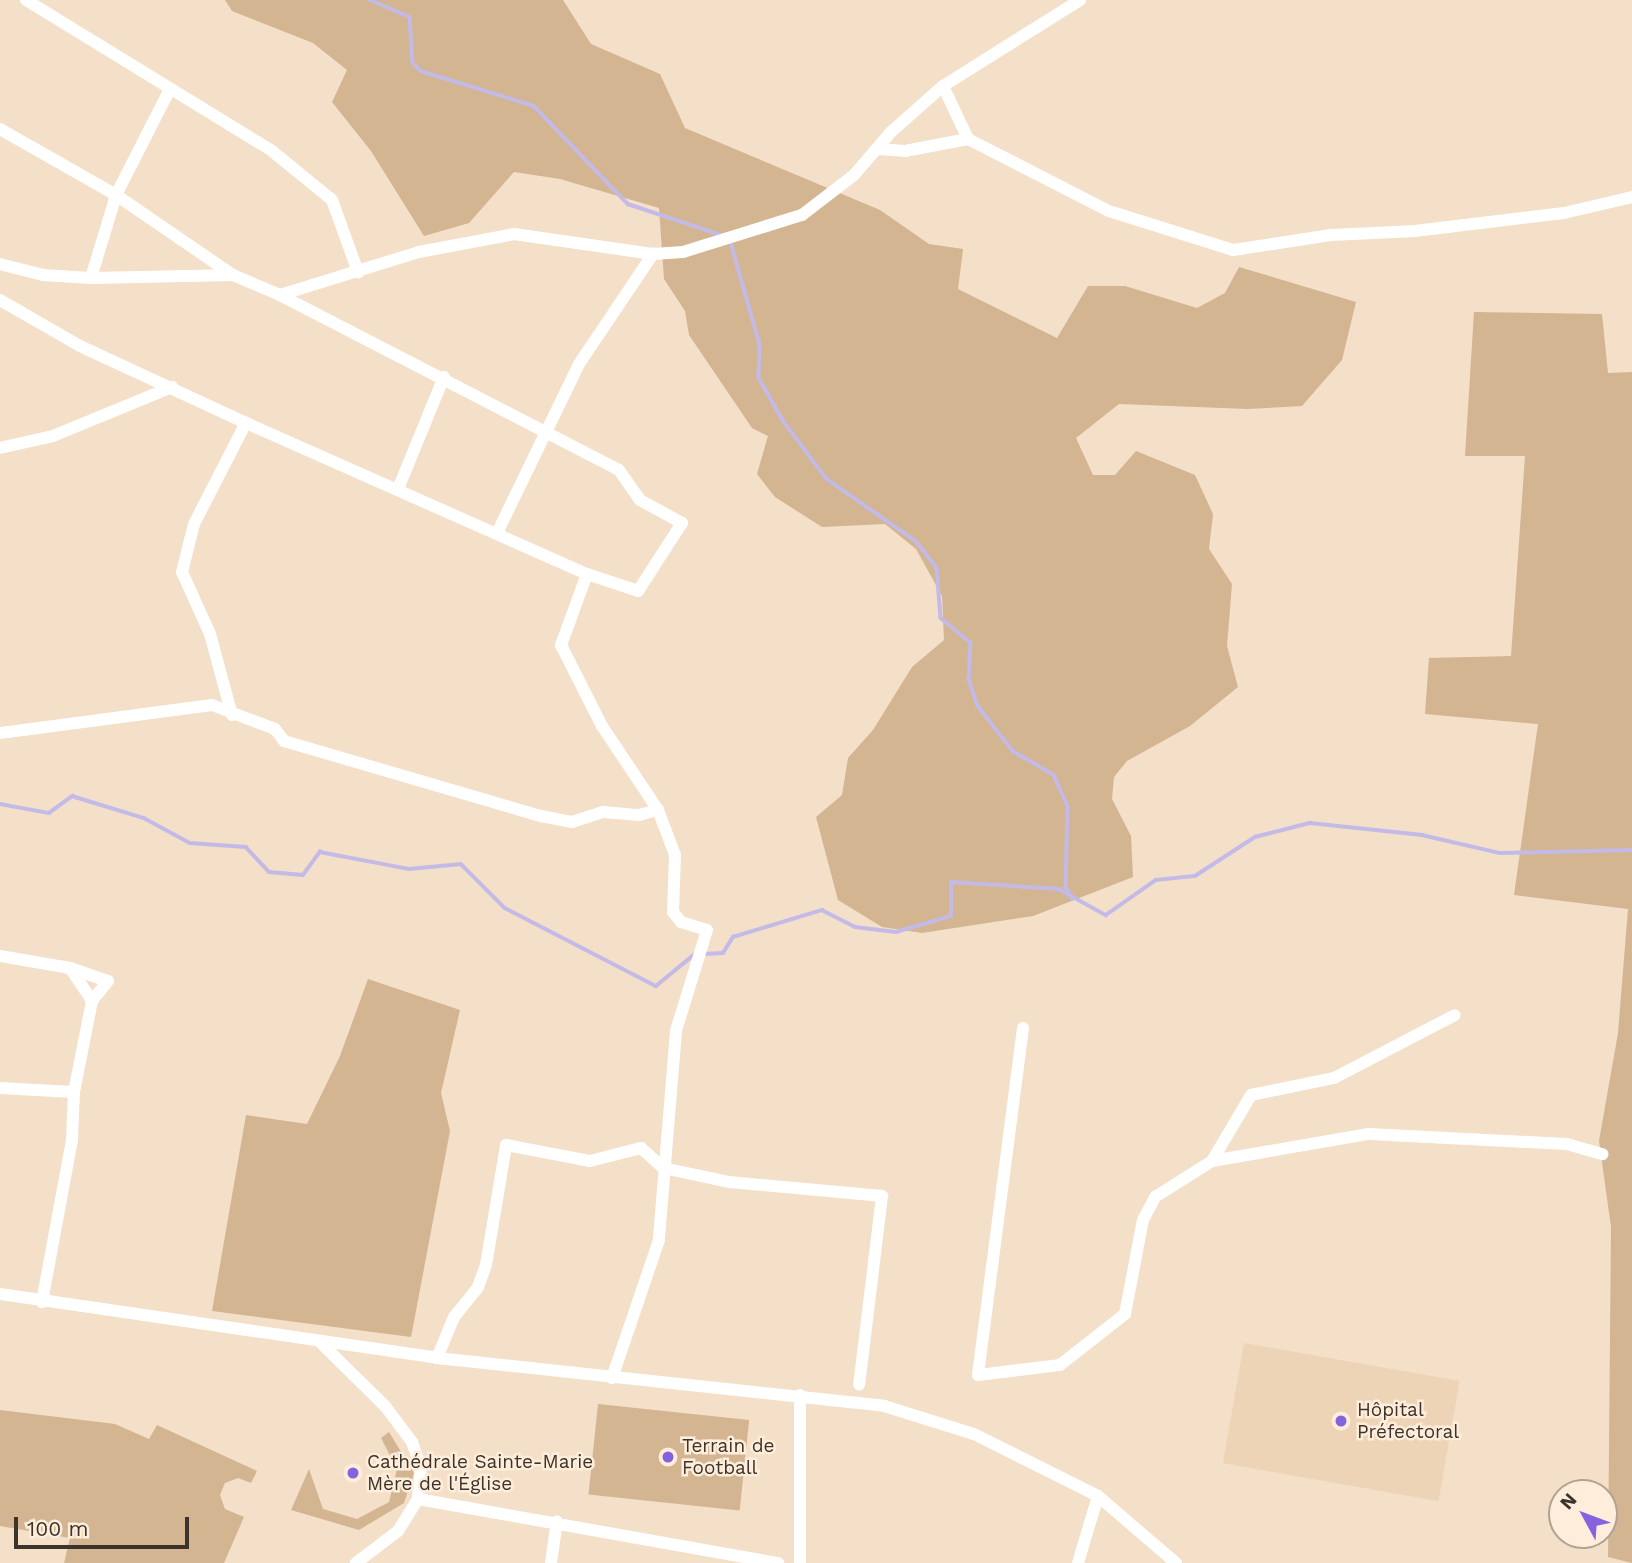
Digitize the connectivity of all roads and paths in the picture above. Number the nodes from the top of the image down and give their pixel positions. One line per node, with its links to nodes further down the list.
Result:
1 (26, 0): 4 (street)
2 (1080, 0): 3 (street)
3 (943, 86): 6 (street); 7 (street)
4 (169, 91): 8 (street); 12 (street)
5 (0, 129): 8 (street)
6 (968, 139): 7 (street); 9 (street)
7 (878, 149): 10 (street)
8 (116, 195): 13 (street); 14 (street)
9 (1632, 197)
10 (653, 254): 12 (street); 20 (street)
11 (0, 264): 14 (street)
12 (358, 272): 15 (street)
13 (233, 275): 14 (street); 15 (street)
14 (91, 278)
15 (280, 295): 17 (street)
16 (0, 300): 18 (street)
17 (444, 377): 20 (street); 22 (street)
18 (172, 387): 19 (street); 21 (street)
19 (246, 423): 22 (street); 25 (street)
20 (544, 432): 23 (street); 24 (street)
21 (0, 448)
22 (398, 489): 23 (street)
23 (498, 531): 24 (street)
24 (587, 574): 27 (street)
25 (232, 715): 26 (street); 27 (street)
26 (0, 733)
27 (657, 810): 37 (street)
28 (0, 956): 29 (street)
29 (70, 968): 30 (street); 30 (street)
30 (92, 1001): 34 (street)
31 (1455, 1015): 36 (street)
32 (1023, 1028): 36 (street)
33 (0, 1088): 34 (street)
34 (74, 1092): 39 (street)
35 (1603, 1154): 36 (street)
36 (1212, 1161)
37 (663, 1168): 41 (street); 42 (street); 43 (street)
38 (0, 1294): 39 (street)
39 (42, 1302): 40 (street)
40 (320, 1342): 41 (street); 46 (street)
41 (437, 1358): 42 (street)
42 (612, 1378): 44 (street)
43 (859, 1385)
44 (800, 1395): 45 (street); 51 (street)
45 (1098, 1496): 52 (street); 53 (street)
46 (418, 1499): 47 (street); 48 (street)
47 (557, 1521): 49 (street); 50 (street)
48 (356, 1563)
49 (551, 1563)
50 (778, 1563)
51 (800, 1563)
52 (1078, 1563)
53 (1176, 1563)

